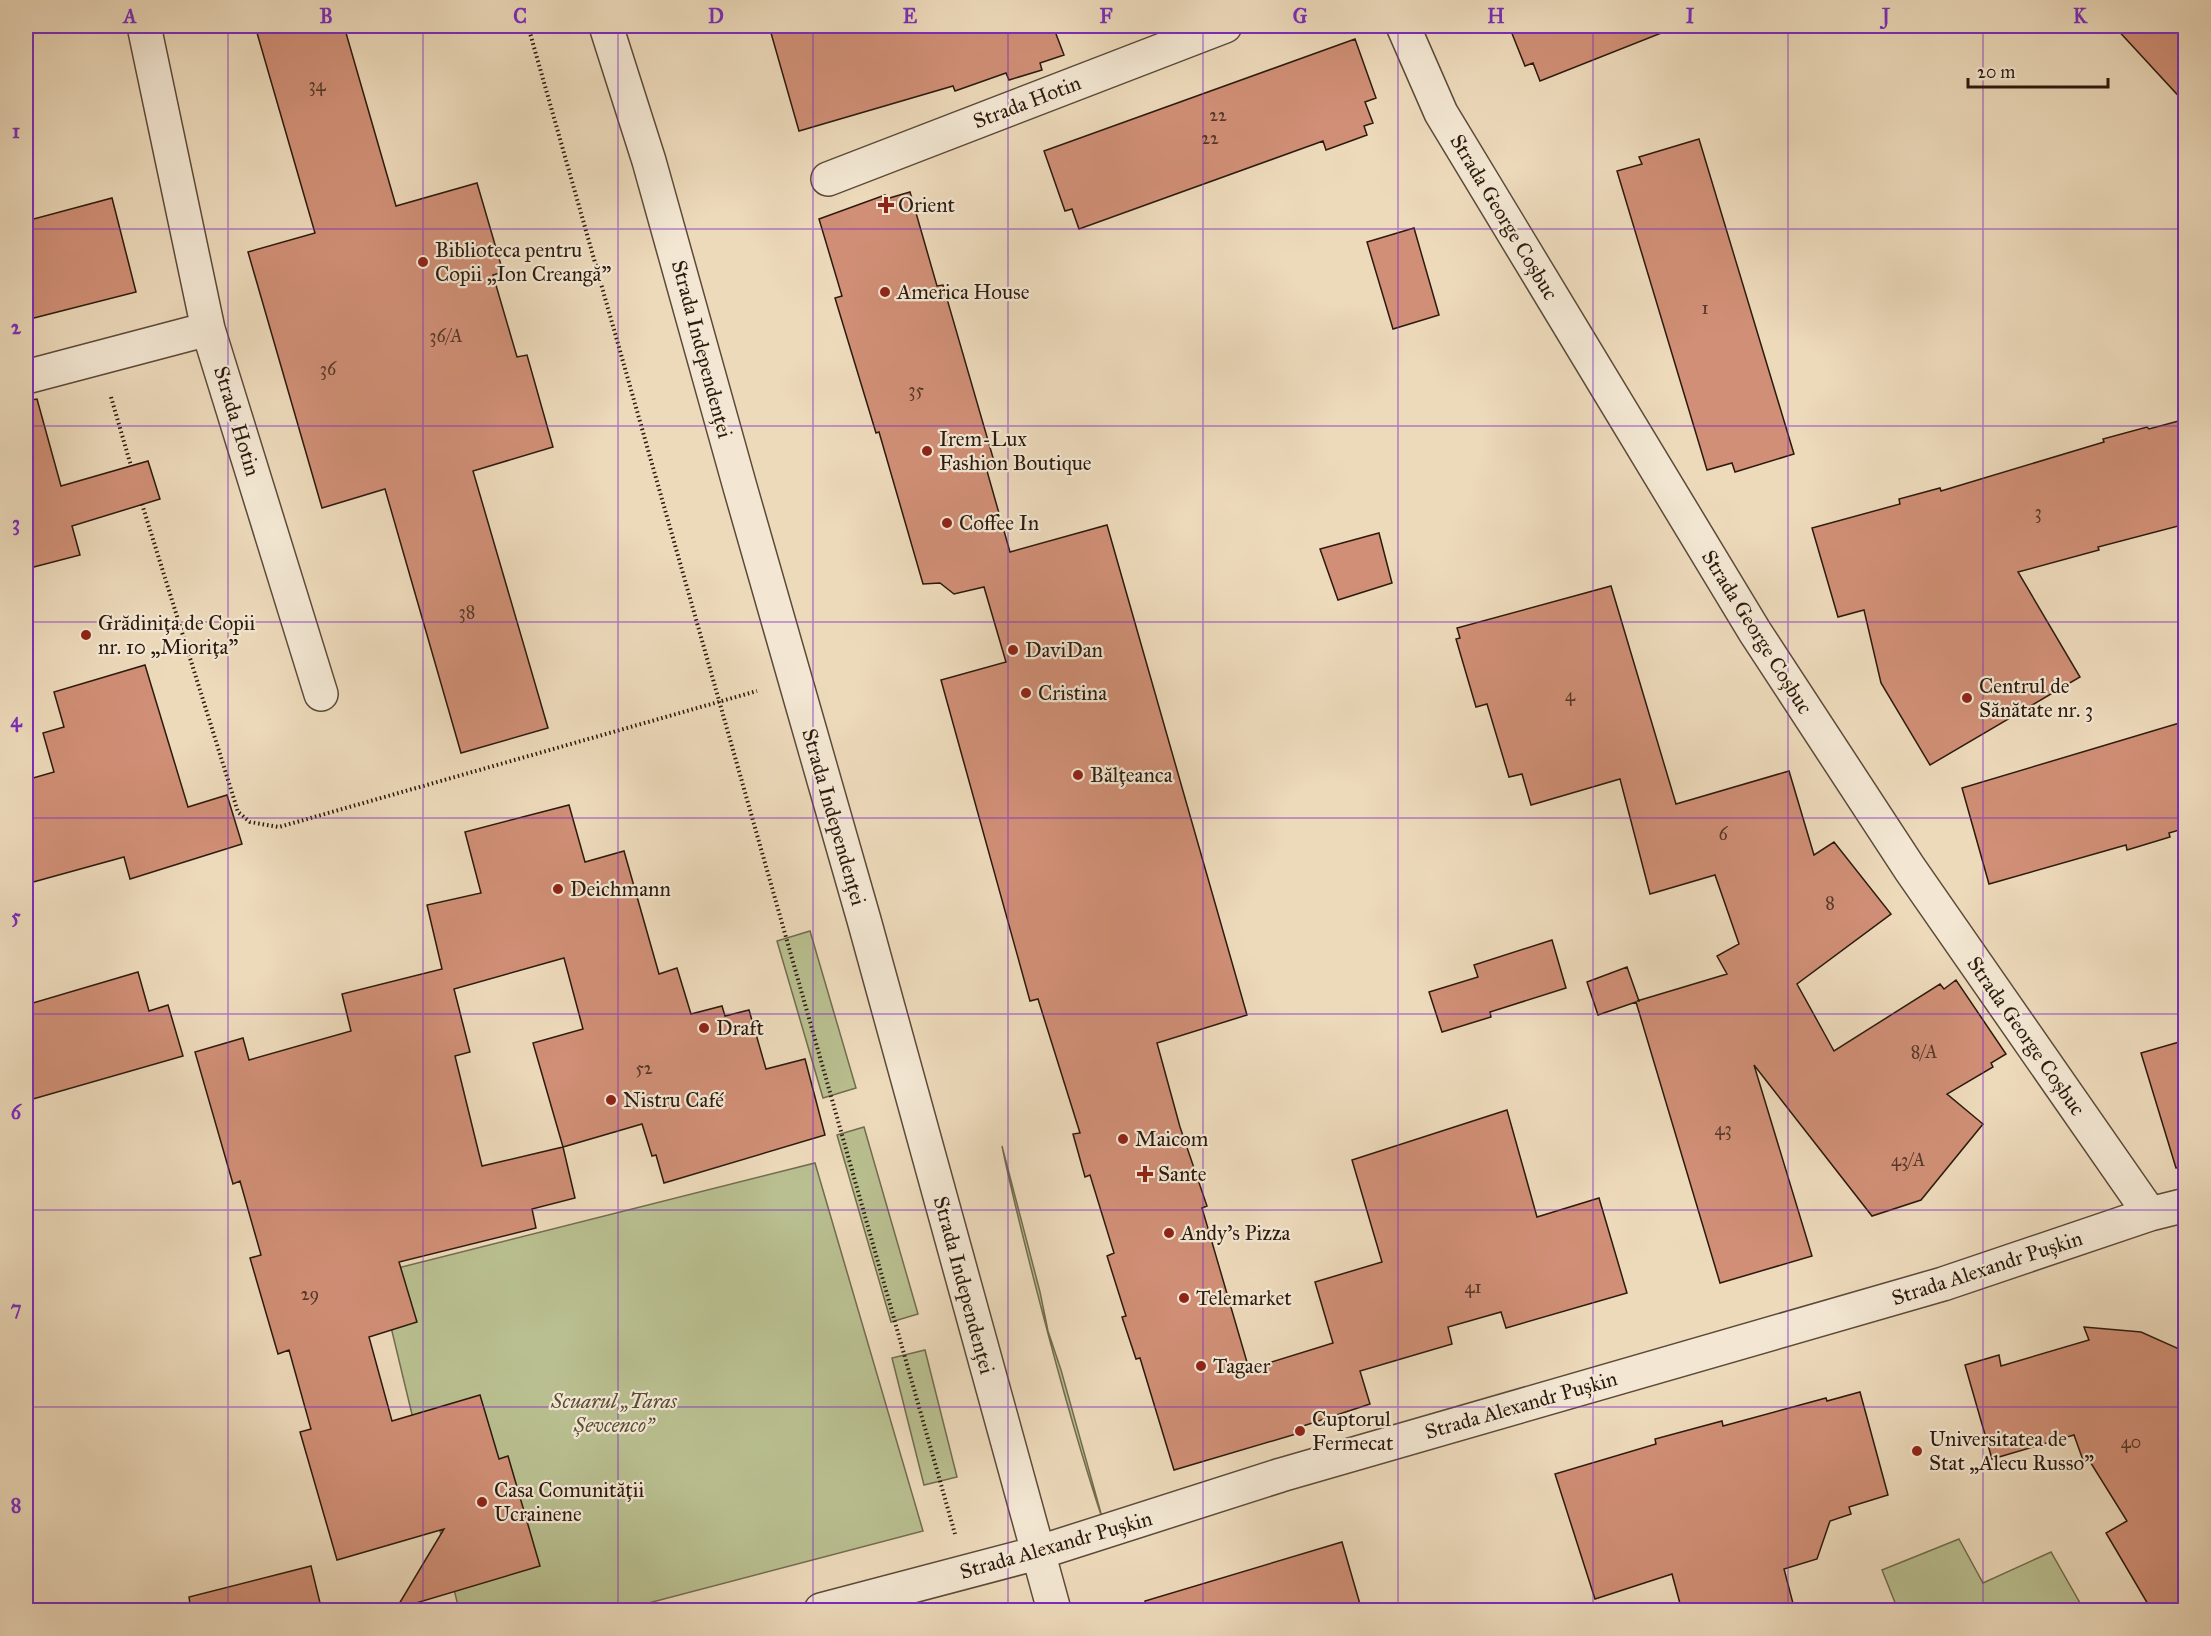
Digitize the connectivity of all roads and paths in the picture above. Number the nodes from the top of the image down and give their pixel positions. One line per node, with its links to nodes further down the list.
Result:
1 (144, 26): 7 (street, Strada Hotin)
2 (528, 26): 14 (path)
3 (606, 26): 12 (street, Strada Independenței)
4 (1225, 26): 6 (street, Strada Hotin)
5 (1403, 26): 16 (street, Strada George Coșbuc)
6 (828, 179)
7 (208, 329): 8 (street); 13 (street, Strada Hotin)
8 (99, 358): 9 (street); 10 (path)
9 (26, 377)
10 (131, 466)
11 (142, 504): 14 (path)
12 (795, 680): 14 (path); 17 (street, Strada Independenței)
13 (321, 694)
14 (720, 701): 18 (path)
15 (2186, 1205): 16 (street, Strada Alexandr Pușkin)
16 (2150, 1214): 17 (street, Strada Alexandr Pușkin)
17 (1037, 1553): 18 (street, Strada Alexandr Pușkin); 20 (street, Strada Independenței)
18 (966, 1572): 19 (street, Strada Alexandr Pușkin)
19 (821, 1611)
20 (1054, 1611)

